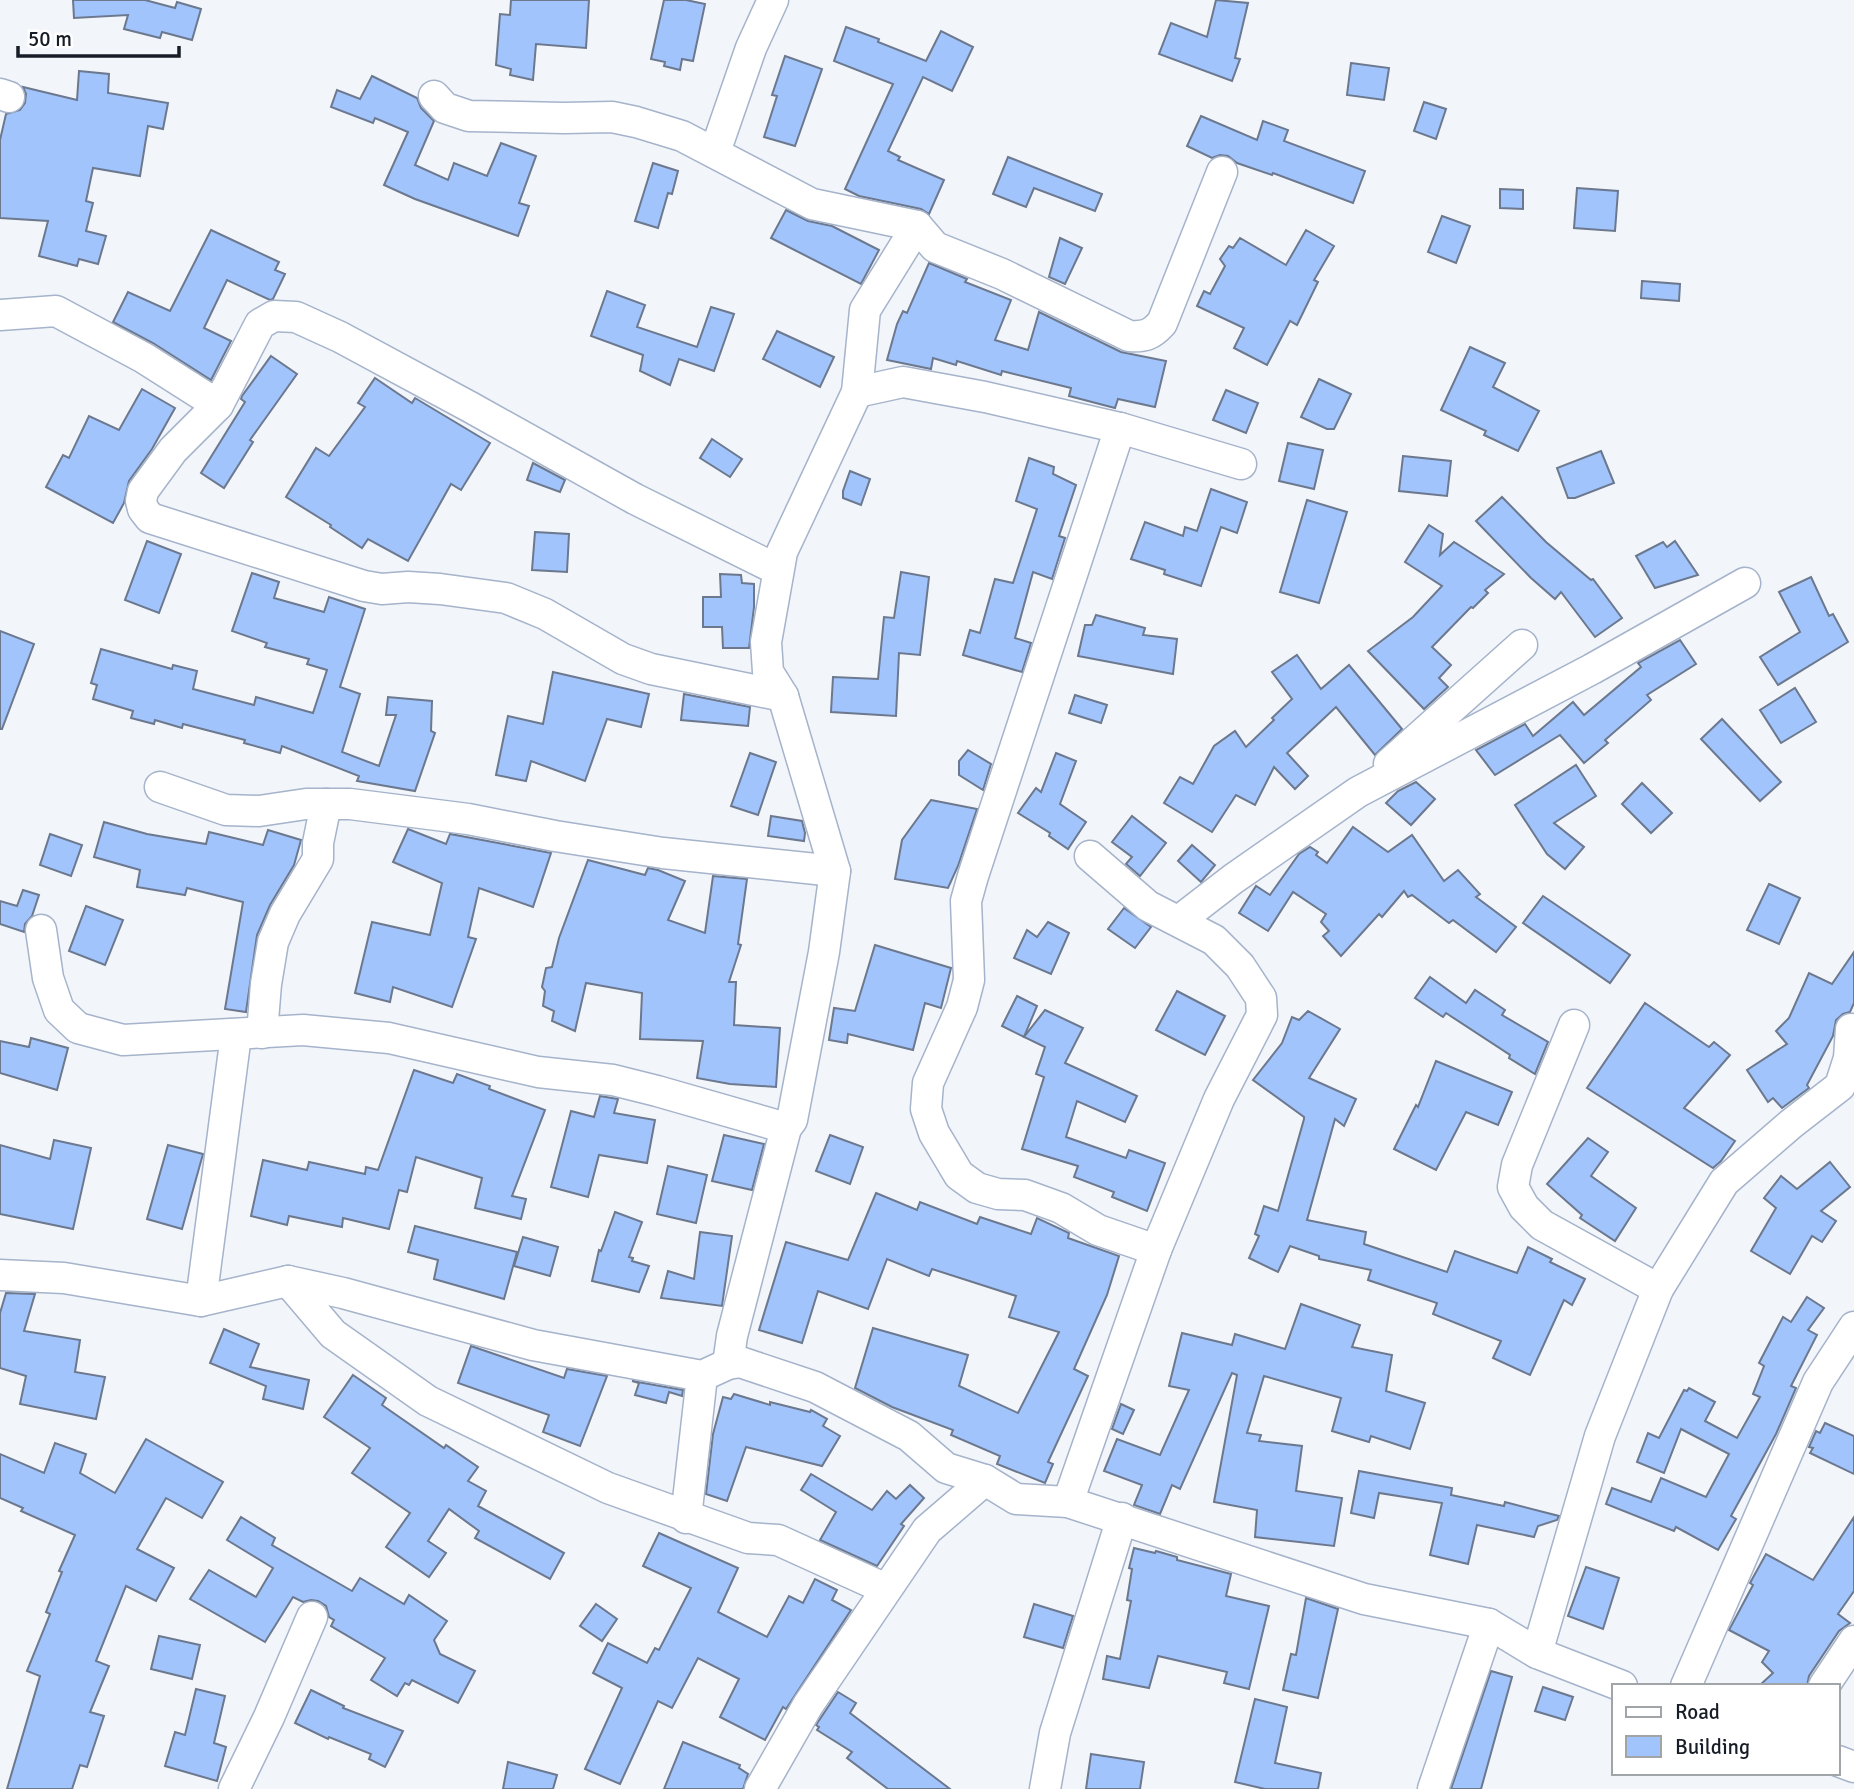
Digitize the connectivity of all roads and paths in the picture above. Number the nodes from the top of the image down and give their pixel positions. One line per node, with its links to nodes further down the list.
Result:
1 (773, 0): 3 (street)
2 (434, 96): 3 (street)
3 (715, 152): 5 (street)
4 (1222, 172): 5 (street)
5 (917, 226): 7 (street)
6 (0, 315): 8 (street)
7 (857, 393): 9 (street); 11 (street)
8 (218, 405): 11 (street); 14 (street)
9 (1121, 428): 10 (street); 26 (street)
10 (1241, 464)
11 (778, 570): 14 (street)
12 (1745, 583): 16 (street)
13 (1521, 645): 16 (street)
14 (782, 696): 19 (street)
15 (160, 787): 17 (street)
16 (1358, 792): 20 (street)
17 (326, 804): 19 (street); 24 (street)
18 (1090, 856): 20 (street)
19 (835, 871): 25 (street)
20 (1180, 920): 26 (street)
21 (41, 930): 24 (street)
22 (1574, 1025): 29 (street)
23 (1851, 1029): 29 (street)
24 (249, 1034): 25 (street); 30 (street)
25 (786, 1128): 32 (street)
26 (1156, 1250): 34 (street)
27 (0, 1275): 30 (street)
28 (288, 1281): 30 (street); 32 (street); 35 (street)
29 (1658, 1289): 41 (street)
30 (201, 1301)
31 (1854, 1327): 43 (street)
32 (715, 1370): 33 (street); 35 (street)
33 (985, 1480): 34 (street); 37 (street)
34 (1068, 1502): 36 (street)
35 (686, 1518): 37 (street)
36 (1122, 1518): 39 (street); 47 (street)
37 (886, 1589): 46 (street)
38 (312, 1617): 45 (street)
39 (1489, 1623): 41 (street); 48 (street)
40 (1854, 1641): 44 (street)
41 (1537, 1653): 42 (street)
42 (1617, 1684)
43 (1687, 1684)
44 (1825, 1684)
45 (234, 1789)
46 (760, 1789)
47 (1045, 1789)
48 (1433, 1789)

